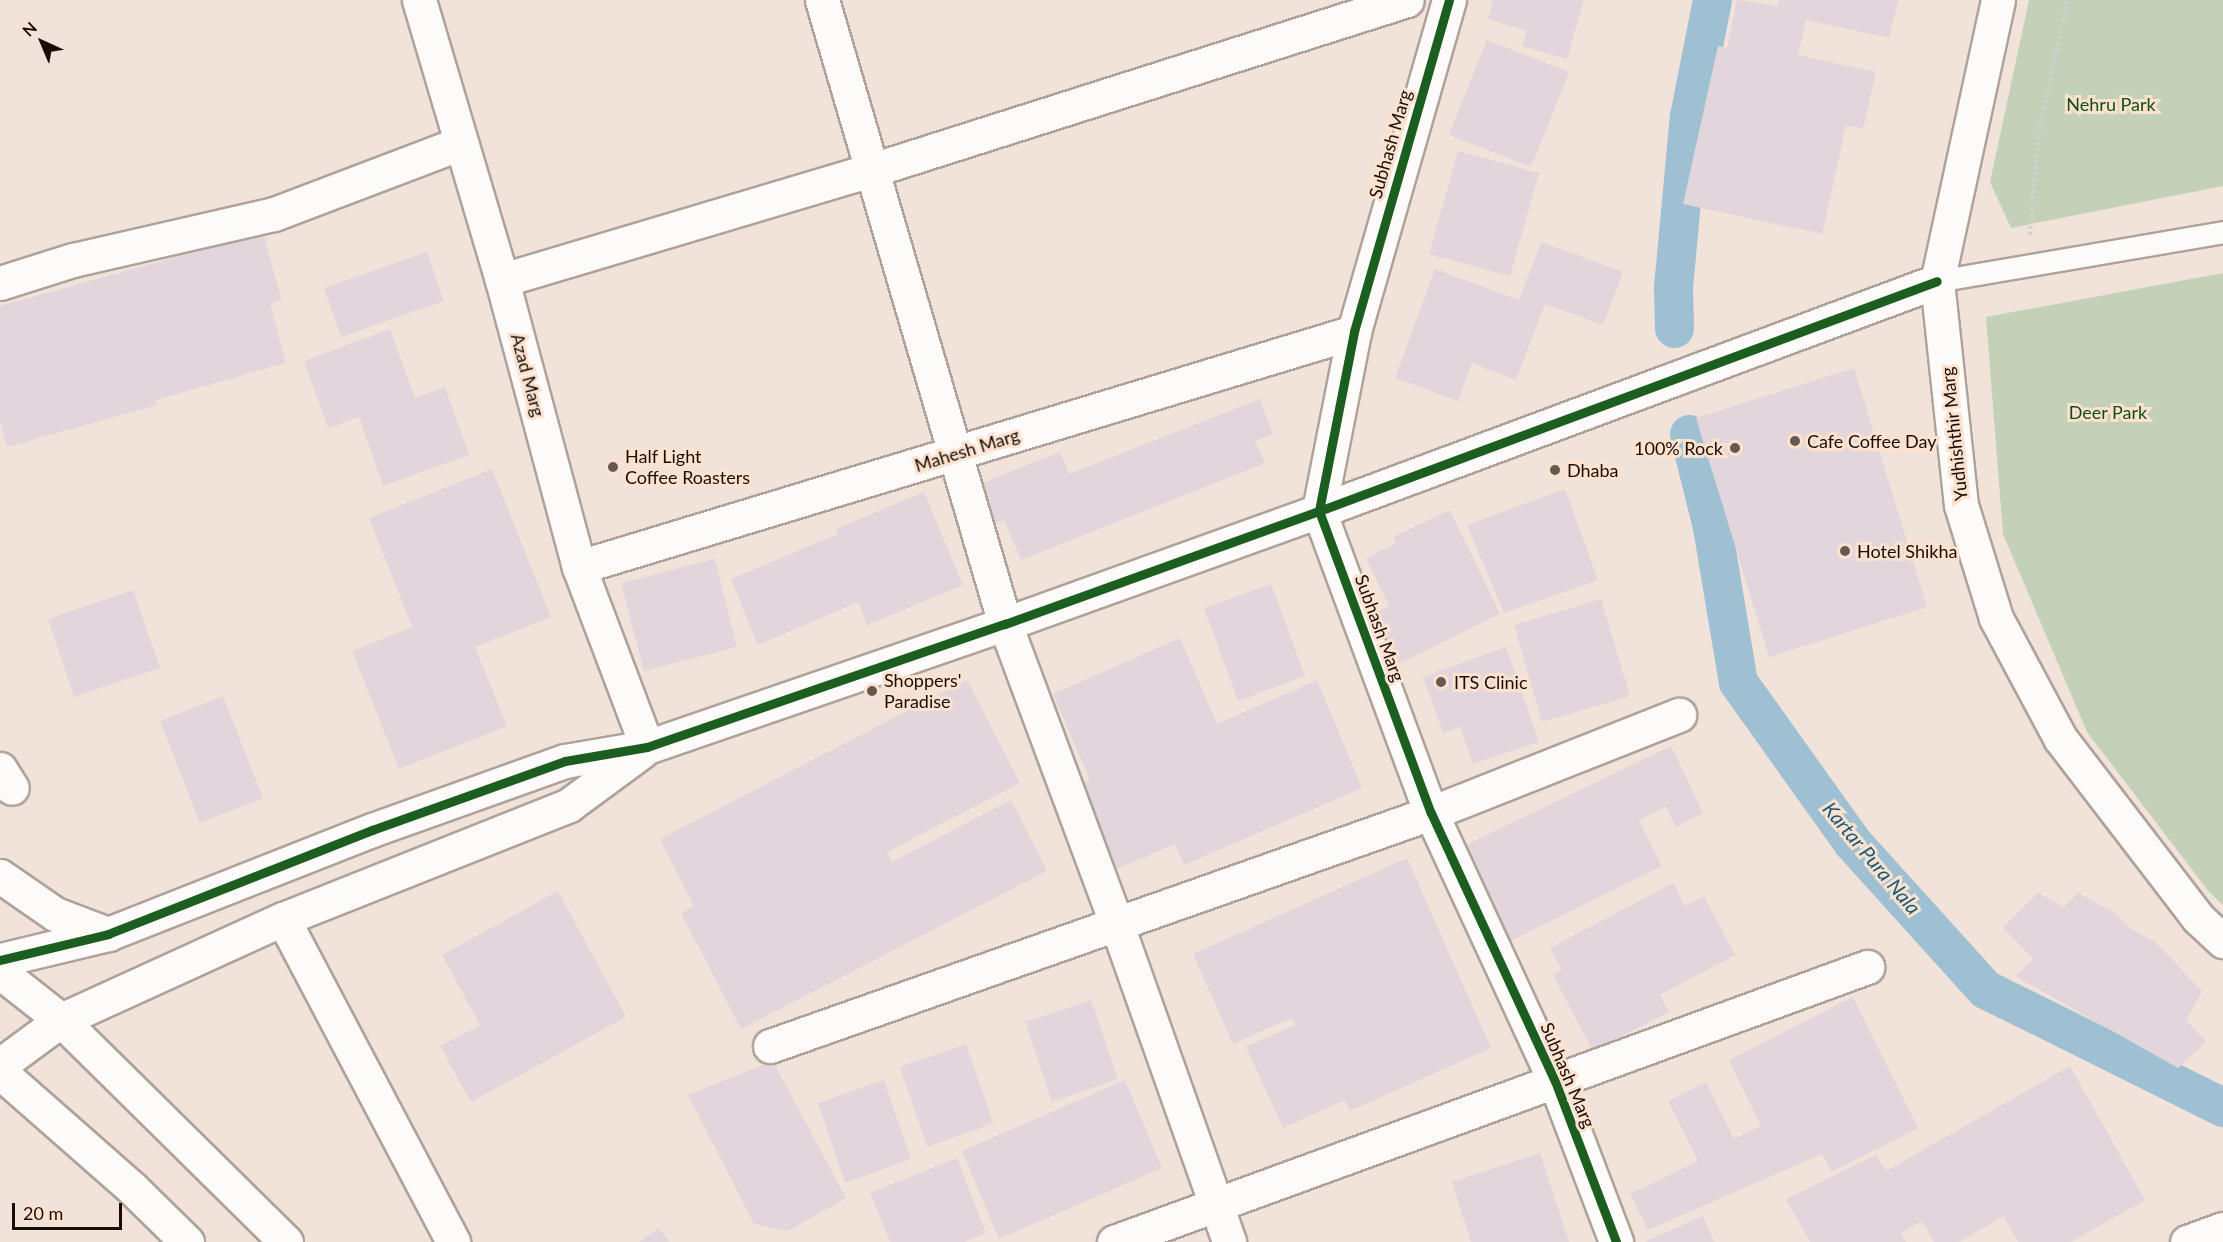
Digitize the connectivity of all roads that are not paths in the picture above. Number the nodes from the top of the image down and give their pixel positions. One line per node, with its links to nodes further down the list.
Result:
1 (419, 0): 6 (street, Azad Marg)
2 (822, 0): 7 (street)
3 (1407, 0): 7 (street)
4 (1449, 0): 12 (street, Subhash Marg)
5 (1998, 0): 10 (street, Yudhishthir Marg)
6 (461, 143): 9 (street, Azad Marg); 11 (street)
7 (872, 170): 9 (street); 13 (street)
8 (2223, 232): 10 (lane)
9 (502, 280): 15 (street, Azad Marg)
10 (1937, 281): 14 (street); 24 (street, Yudhishthir Marg)
11 (0, 283)
12 (1354, 332): 13 (street, Mahesh Marg); 14 (street, Subhash Marg)
13 (956, 454): 15 (street, Mahesh Marg); 16 (street)
14 (1319, 512): 16 (street); 19 (street, Subhash Marg)
15 (579, 567): 18 (street, Azad Marg)
16 (1005, 624): 18 (street); 22 (street)
17 (1679, 715): 19 (street)
18 (647, 747): 21 (street); 23 (street)
19 (1431, 813): 22 (street); 32 (street, Subhash Marg)
20 (0, 876): 23 (street)
21 (283, 919): 28 (street); 37 (street)
22 (1117, 925): 29 (street); 33 (street)
23 (108, 934): 25 (street)
24 (2223, 941)
25 (0, 960)
26 (1867, 967): 32 (street)
27 (0, 972): 28 (street)
28 (61, 1020): 30 (street); 36 (street)
29 (770, 1046)
30 (0, 1065)
31 (0, 1072): 35 (street)
32 (1555, 1081): 33 (street); 40 (street, Subhash Marg)
33 (1217, 1203): 38 (street); 39 (street)
34 (2223, 1228): 41 (street)
35 (188, 1242)
36 (286, 1242)
37 (453, 1242)
38 (1114, 1242)
39 (1229, 1242)
40 (1616, 1242)
41 (2187, 1242)

